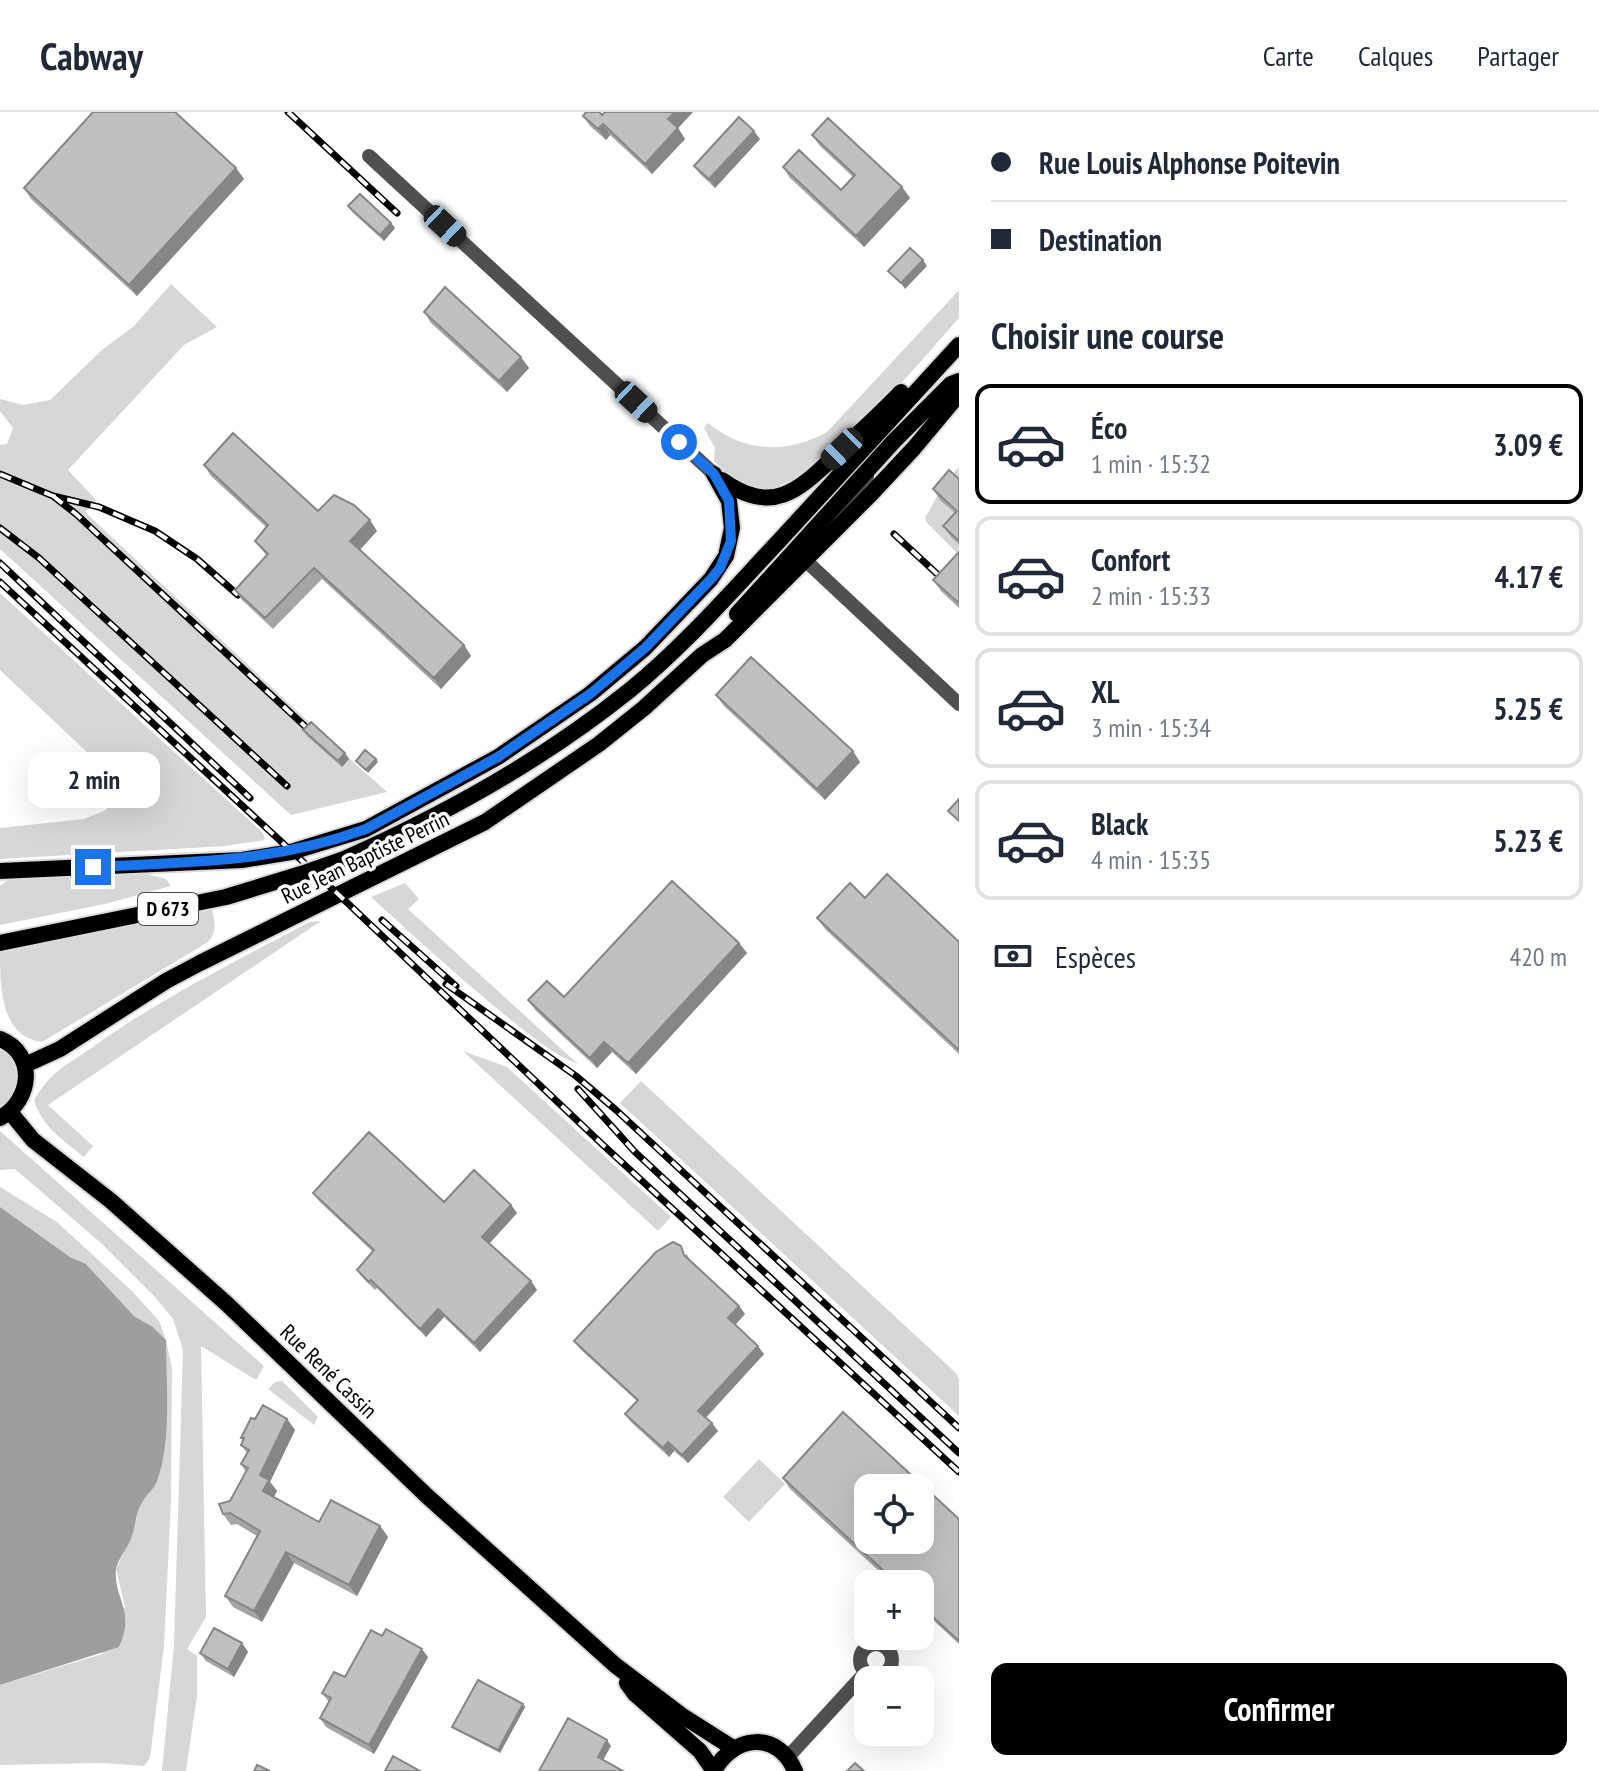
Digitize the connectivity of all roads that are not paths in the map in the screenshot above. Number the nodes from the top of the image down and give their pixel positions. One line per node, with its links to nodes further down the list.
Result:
1 (369, 156): 7 (street)
2 (959, 337): 7 (main road)
3 (959, 345): 13 (main road, D 673, bridge)
4 (959, 381): 6 (main road, Rue Jean Baptiste Perrin)
5 (959, 394): 9 (main road, Rue Jean Baptiste Perrin)
6 (876, 461): 8 (main road, Rue Jean Baptiste Perrin); 9 (street, Rue Jean Baptiste Perrin)
7 (714, 474): 12 (main road)
8 (786, 560): 9 (street); 10 (main road, Rue Jean Baptiste Perrin)
9 (805, 560): 10 (main road, Rue Jean Baptiste Perrin); 11 (street)
10 (702, 655): 15 (main road, Rue Jean Baptiste Perrin)
11 (959, 704)
12 (0, 871)
13 (0, 943)
14 (0, 1039): 15 (main road)
15 (25, 1065): 16 (main road)
16 (5, 1115): 17 (main road, Rue René Cassin)
17 (615, 1665): 19 (main road, Rue René Cassin); 21 (main road, Rue René Cassin)
18 (854, 1687): 20 (street)
19 (733, 1748): 20 (main road); 21 (main road)
20 (792, 1764)
21 (714, 1771)

